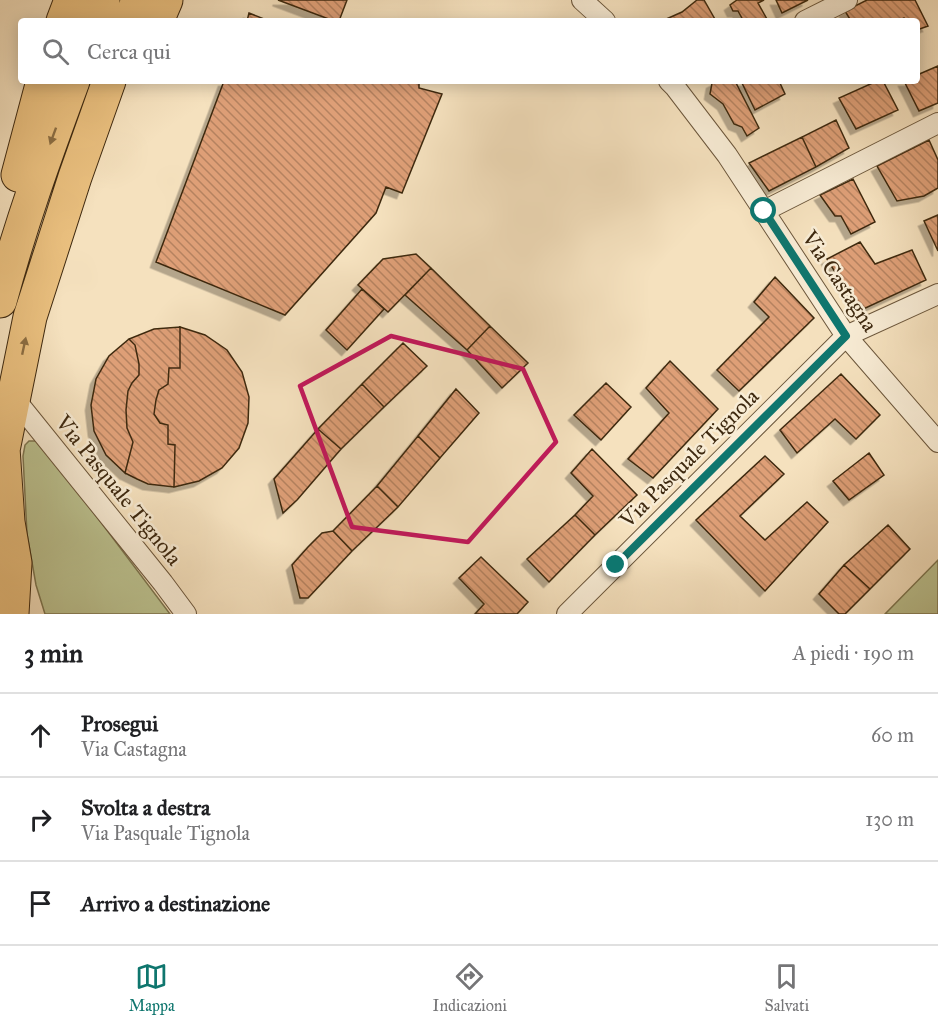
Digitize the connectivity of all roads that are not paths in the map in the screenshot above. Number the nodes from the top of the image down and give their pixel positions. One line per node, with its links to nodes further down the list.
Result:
1 (71, 0): 7 (highway)
2 (103, 0): 8 (highway)
3 (166, 0): 6 (highway)
4 (582, 0): 9 (street)
5 (847, 0): 10 (street)
6 (139, 14)
7 (64, 18)
8 (96, 18)
9 (602, 18)
10 (811, 18)
11 (42, 84): 19 (highway)
12 (72, 84): 21 (highway, one-way to 21)
13 (107, 84): 17 (highway)
14 (128, 84): 17 (highway)
15 (678, 84): 18 (street, Via Castagna)
16 (938, 123): 18 (street)
17 (75, 177): 23 (highway, one-way to 17)
18 (764, 211): 22 (street, Via Castagna)
19 (0, 243)
20 (938, 294): 22 (street)
21 (0, 301)
22 (846, 336): 24 (street, Via Castagna); 30 (street, Via Pasquale Tignola)
23 (13, 397): 25 (highway); 29 (street, Via Pasquale Tignola)
24 (938, 442)
25 (2, 456): 26 (highway)
26 (15, 563): 27 (highway); 28 (highway)
27 (12, 614)
28 (32, 614)
29 (186, 614)
30 (567, 614)

